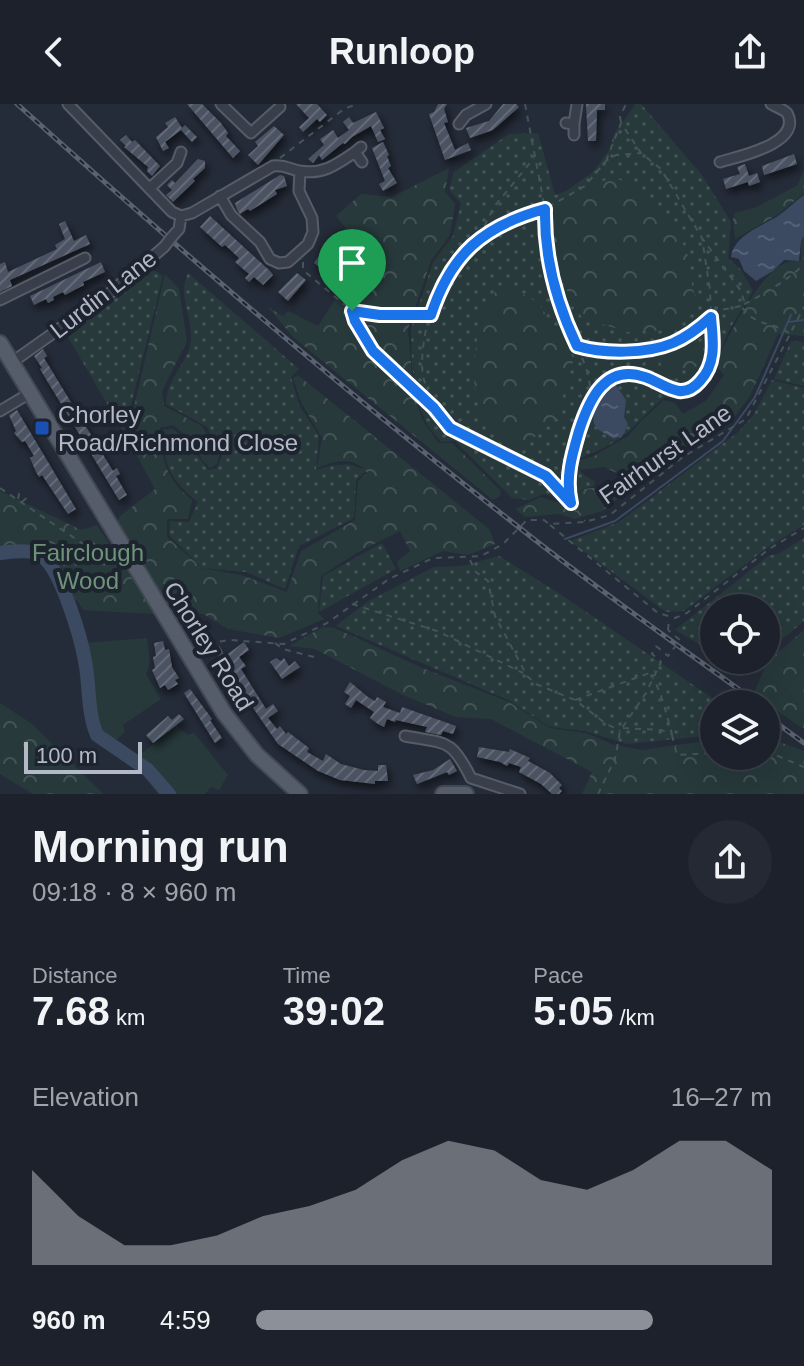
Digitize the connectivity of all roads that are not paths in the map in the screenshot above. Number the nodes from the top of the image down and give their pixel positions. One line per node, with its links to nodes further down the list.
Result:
1 (68, 104): 13 (street)
2 (221, 104): 6 (street)
3 (486, 104): 7 (street)
4 (577, 104): 8 (street)
5 (771, 104): 11 (street)
6 (280, 107)
7 (459, 124)
8 (571, 127)
9 (181, 152): 13 (street)
10 (362, 162): 12 (street)
11 (720, 162)
12 (300, 171): 14 (street); 14 (street)
13 (150, 188): 15 (street)
14 (220, 196): 15 (street)
15 (181, 216): 19 (street, Lurdin Lane, bridge)
16 (85, 258): 17 (street)
17 (0, 300)
18 (0, 343): 19 (main road, Chorley Road)
19 (11, 363): 20 (main road, Chorley Road)
20 (30, 393): 21 (street); 23 (main road, Chorley Road)
21 (0, 411)
22 (404, 736): 26 (street)
23 (300, 794)
24 (443, 794): 25 (main road)
25 (466, 794)
26 (520, 794)

